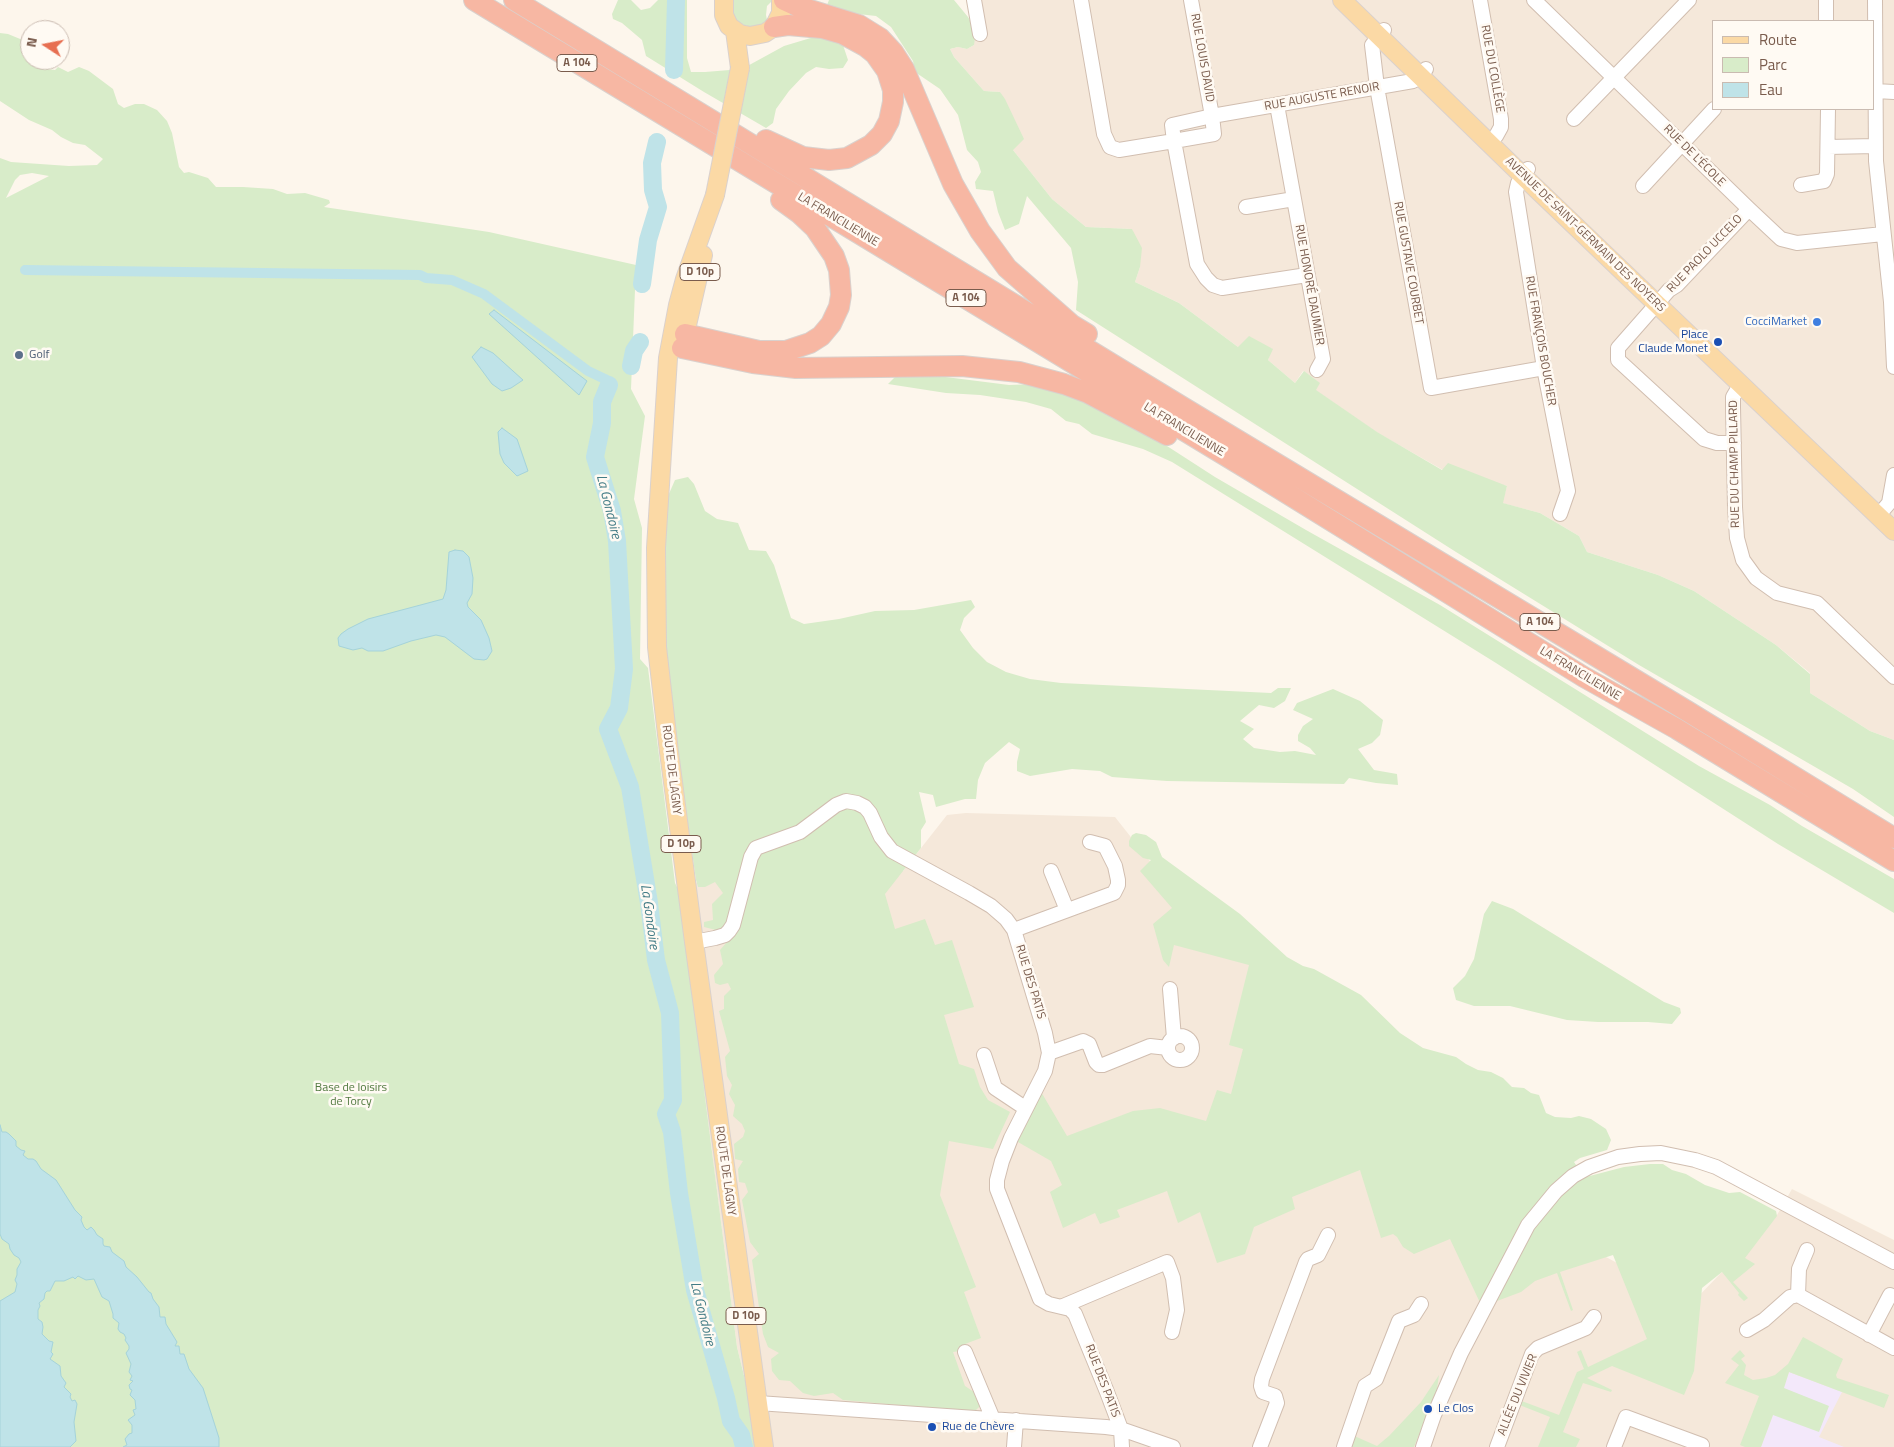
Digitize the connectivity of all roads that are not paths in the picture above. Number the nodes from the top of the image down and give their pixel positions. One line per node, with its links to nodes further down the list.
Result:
1 (474, 0): 32 (highway, LA FRANCILIENNE / A 104)
2 (514, 0): 31 (highway, LA FRANCILIENNE / A 104)
3 (724, 0): 16 (main road)
4 (782, 0): 17 (main road); 53 (highway)
5 (974, 0): 19 (street)
6 (1081, 0): 34 (street)
7 (1191, 0): 29 (street, RUE LOUIS DAVID)
8 (1342, 0): 18 (main road, AVENUE DE SAINT-GERMAIN DES NOYERS)
9 (1354, 0): 18 (main road, AVENUE DE SAINT-GERMAIN DES NOYERS)
10 (1480, 0): 33 (street, RUE DU COLLÈGE)
11 (1689, 0): 22 (street)
12 (1826, 0): 15 (street)
13 (1875, 0): 24 (street)
14 (1538, 1): 22 (street, RUE DE L'ÉCOLE)
15 (1826, 20)
16 (736, 31): 17 (main road); 20 (main road, D 10p)
17 (766, 31): 20 (main road, D 10p); 31 (highway)
18 (1381, 33): 21 (main road, AVENUE DE SAINT-GERMAIN DES NOYERS); 23 (street, RUE GUSTAVE COURBET)
19 (980, 34)
20 (740, 68): 48 (main road, D 10p, bridge)
21 (1423, 73): 23 (street, RUE AUGUSTE RENOIR); 33 (main road, AVENUE DE SAINT-GERMAIN DES NOYERS); 38 (main road, AVENUE DE SAINT-GERMAIN DES NOYERS)
22 (1614, 77): 30 (street); 35 (street, RUE DE L'ÉCOLE)
23 (1377, 87): 26 (street, RUE AUGUSTE RENOIR); 49 (street, RUE GUSTAVE COURBET)
24 (1875, 91): 25 (street); 36 (street)
25 (1894, 92)
26 (1277, 105): 29 (street, RUE AUGUSTE RENOIR); 41 (street, RUE HONORÉ DAUMIER)
27 (1713, 110): 35 (street)
28 (1828, 110): 37 (street)
29 (1212, 116): 34 (street, RUE AUGUSTE RENOIR)
30 (1574, 119)
31 (713, 122): 53 (highway, LA FRANCILIENNE / A 104)
32 (681, 125): 48 (highway); 55 (highway, LA FRANCILIENNE / A 104)
33 (1496, 136): 38 (main road, AVENUE DE SAINT-GERMAIN DES NOYERS)
34 (1174, 141): 45 (street)
35 (1682, 144): 40 (street); 43 (street, RUE DE L'ÉCOLE)
36 (1875, 146): 37 (street); 44 (street)
37 (1828, 147): 39 (street)
38 (1525, 173): 46 (main road, AVENUE DE SAINT-GERMAIN DES NOYERS); 49 (street, RUE FRANÇOIS BOUCHER)
39 (1801, 185)
40 (1643, 186)
41 (1294, 199): 42 (street); 45 (street, RUE HONORÉ DAUMIER)
42 (1246, 207)
43 (1748, 209): 44 (street, RUE DE L'ÉCOLE); 46 (street, RUE PAOLO UCCELO)
44 (1883, 234): 47 (street)
45 (1307, 275): 51 (street, RUE HONORÉ DAUMIER)
46 (1659, 301): 52 (main road, AVENUE DE SAINT-GERMAIN DES NOYERS); 54 (street, RUE PAOLO UCCELO); 58 (main road, AVENUE DE SAINT-GERMAIN DES NOYERS)
47 (1892, 302): 50 (street)
48 (678, 336): 55 (highway); 67 (main road, ROUTE DE LAGNY / D 10p)
49 (1544, 368): 57 (street, RUE FRANÇOIS BOUCHER)
50 (1894, 368)
51 (1317, 370)
52 (1740, 385): 54 (street, RUE DU CHAMP PILLARD); 58 (main road, AVENUE DE SAINT-GERMAIN DES NOYERS)
53 (1184, 408): 61 (highway, LA FRANCILIENNE / A 104)
54 (1734, 443): 60 (street, RUE DU CHAMP PILLARD)
55 (1251, 471): 63 (highway, LA FRANCILIENNE / A 104)
56 (1894, 475): 58 (street)
57 (1560, 514)
58 (1885, 516): 59 (main road, AVENUE DE SAINT-GERMAIN DES NOYERS)
59 (1894, 532)
60 (1894, 676)
61 (1894, 838)
62 (1090, 842): 65 (street)
63 (1894, 861)
64 (1051, 871): 65 (street)
65 (1067, 910): 66 (street)
66 (1014, 930): 67 (street, RUE DES PATIS); 69 (street, RUE DES PATIS)
67 (694, 942): 85 (main road, ROUTE DE LAGNY / D 10p)
68 (1170, 989): 69 (street)
69 (1049, 1053): 71 (street, RUE DES PATIS)
70 (984, 1055): 71 (street)
71 (1026, 1108): 78 (street, RUE DES PATIS)
72 (1328, 1234): 94 (street)
73 (1807, 1250): 75 (street)
74 (1894, 1262): 96 (street)
75 (1798, 1295): 80 (street); 82 (street)
76 (1890, 1295): 82 (street)
77 (1421, 1304): 95 (street)
78 (1063, 1306): 81 (street); 88 (street, RUE DES PATIS)
79 (1594, 1317): 97 (street, ALLÉE DU VIVIER)
80 (1747, 1330)
81 (1172, 1332)
82 (1869, 1335): 83 (street)
83 (1894, 1348)
84 (965, 1352): 86 (street)
85 (758, 1403): 86 (street); 90 (main road, D 10p)
86 (993, 1418): 87 (street)
87 (1016, 1420): 88 (street); 91 (street)
88 (1121, 1429): 92 (street, RUE DES PATIS); 93 (street)
89 (1702, 1445): 98 (street)
90 (764, 1447)
91 (1014, 1447)
92 (1122, 1447)
93 (1173, 1447)
94 (1260, 1447)
95 (1344, 1447)
96 (1423, 1447)
97 (1497, 1447)
98 (1614, 1447)

